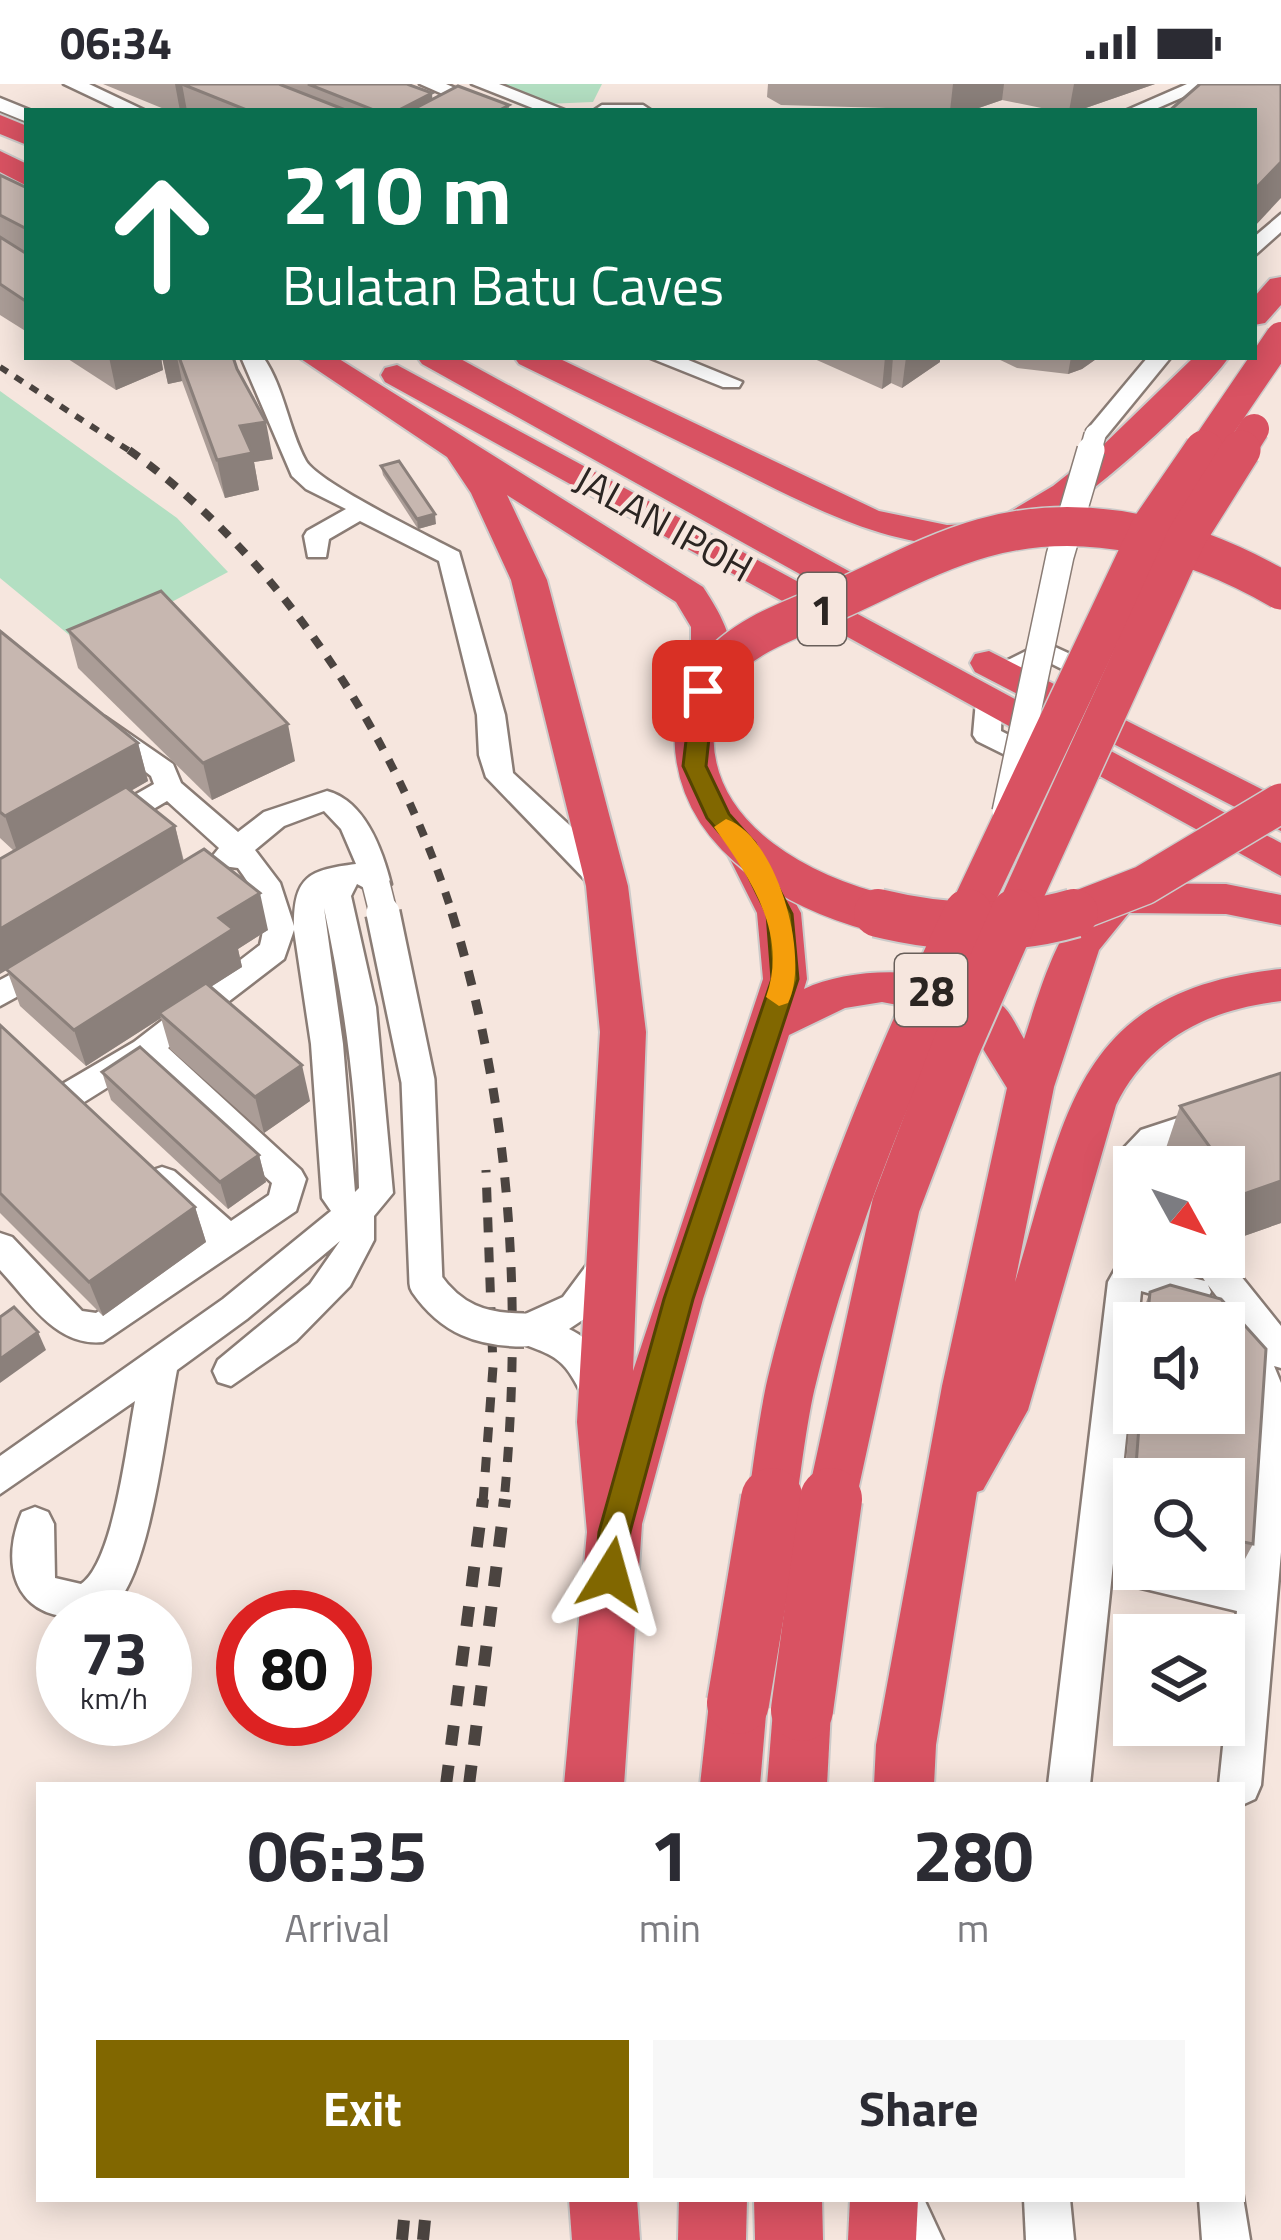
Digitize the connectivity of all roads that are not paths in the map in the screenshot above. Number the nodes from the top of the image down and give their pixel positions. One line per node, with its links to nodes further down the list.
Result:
1 (73, 84): 6 (street)
2 (429, 84): 7 (street)
3 (482, 84): 8 (street)
4 (1210, 88): 9 (street); 10 (street)
5 (0, 104): 11 (street)
6 (130, 108)
7 (491, 108)
8 (550, 108)
9 (1144, 108)
10 (1179, 108)
11 (20, 129)
12 (1281, 220): 13 (street)
13 (1257, 247)
14 (1281, 286): 15 (highway)
15 (1257, 313)
16 (1281, 338): 45 (highway, 28, bridge)
17 (253, 360): 31 (street)
18 (319, 360): 27 (highway)
19 (370, 360): 37 (highway, JALAN IPOH / 1)
20 (438, 360): 37 (highway, JALAN IPOH / 1)
21 (536, 360): 28 (highway)
22 (668, 360): 25 (street)
23 (1158, 360): 45 (street, bridge)
24 (1210, 360): 29 (highway)
25 (731, 382)
26 (1281, 391): 88 (highway, 28, bridge)
27 (459, 450): 35 (highway); 40 (highway)
28 (756, 462): 30 (highway); 35 (highway)
29 (1065, 493): 30 (highway); 32 (highway)
30 (839, 501): 32 (highway)
31 (362, 512): 33 (street); 42 (street)
32 (999, 533): 34 (highway, bridge); 36 (highway, bridge)
33 (317, 552)
34 (1281, 590)
35 (690, 595): 36 (highway)
36 (710, 677): 48 (highway, bridge)
37 (995, 686): 39 (highway, JALAN IPOH / 1); 39 (street)
38 (90, 714): 41 (street)
39 (1119, 751): 44 (highway, JALAN IPOH / 1); 49 (highway, JALAN IPOH / 1)
40 (582, 776): 42 (street); 52 (highway)
41 (169, 788): 46 (street); 47 (street)
42 (512, 792): 52 (street)
43 (1281, 803): 53 (highway, bridge)
44 (1281, 817)
45 (1000, 841): 87 (highway, 28, bridge)
46 (75, 842)
47 (240, 849): 50 (street); 51 (street); 59 (street)
48 (746, 849): 53 (highway, bridge); 58 (highway)
49 (1281, 861)
50 (200, 874)
51 (365, 878): 65 (street); 70 (street, bridge)
52 (607, 886): 68 (highway)
53 (1118, 898): 54 (highway); 60 (highway)
54 (1281, 910)
55 (80, 946): 57 (street)
56 (1281, 985): 78 (highway)
57 (0, 995)
58 (769, 1025): 60 (highway); 80 (highway)
59 (147, 1046): 61 (street); 66 (street)
60 (1031, 1087): 78 (highway)
61 (70, 1095)
62 (1281, 1096): 63 (street)
63 (1144, 1146)
64 (140, 1159): 66 (street)
65 (357, 1211): 73 (street); 74 (street)
66 (228, 1239): 67 (street)
67 (0, 1247)
68 (615, 1247): 70 (street); 76 (highway)
69 (1222, 1278): 72 (street)
70 (524, 1330): 76 (street)
71 (1245, 1343): 81 (street)
72 (1281, 1353)
73 (160, 1362): 77 (street); 79 (street)
74 (230, 1371)
75 (1113, 1380): 82 (street)
76 (604, 1422): 80 (highway)
77 (0, 1477)
78 (949, 1498): 89 (highway)
79 (35, 1524)
80 (615, 1532): 86 (highway)
81 (1271, 1540): 85 (street)
82 (1094, 1558): 83 (street); 90 (street)
83 (1113, 1563)
84 (1222, 1590): 85 (street)
85 (1255, 1598): 91 (street)
86 (594, 1782)
87 (730, 1782)
88 (797, 1782)
89 (904, 1782)
90 (1069, 1782)
91 (1240, 1782)
92 (603, 2202): 99 (highway)
93 (712, 2202): 100 (highway)
94 (788, 2202): 101 (highway)
95 (884, 2202): 102 (highway)
96 (900, 2202): 103 (street)
97 (1047, 2202): 104 (street)
98 (1222, 2202): 105 (street)
99 (606, 2240)
100 (712, 2240)
101 (789, 2240)
102 (882, 2240)
103 (919, 2240)
104 (1050, 2240)
105 (1226, 2240)

